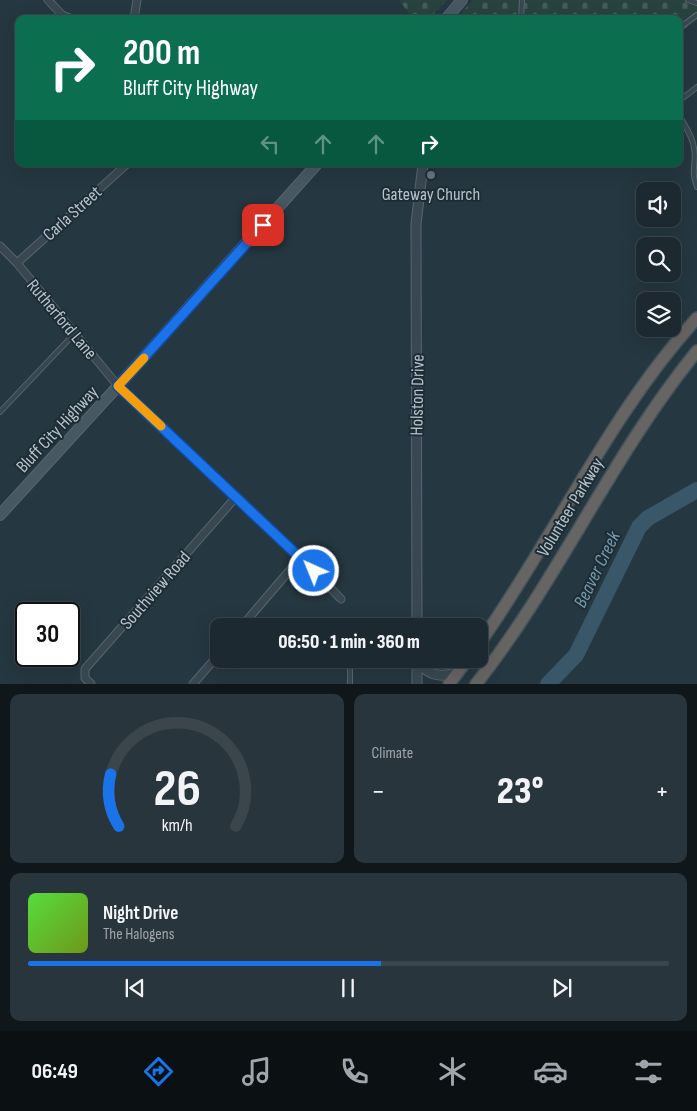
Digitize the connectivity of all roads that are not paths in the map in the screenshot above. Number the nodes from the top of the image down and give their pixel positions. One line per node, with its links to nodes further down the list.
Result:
1 (48, 0): 7 (street)
2 (137, 0): 8 (street)
3 (462, 0): 9 (main road)
4 (522, 0): 10 (lane)
5 (688, 0): 6 (lane)
6 (697, 2)
7 (59, 15)
8 (135, 15)
9 (449, 15)
10 (521, 15)
11 (697, 15): 12 (lane)
12 (683, 25)
13 (697, 87): 14 (lane)
14 (683, 97)
15 (683, 123): 19 (lane)
16 (124, 167): 21 (street, Carla Street)
17 (314, 167): 25 (main road, Bluff City Highway)
18 (422, 167): 32 (street, Holston Drive)
19 (697, 187)
20 (0, 246): 21 (street, Rutherford Lane)
21 (17, 263): 23 (street, Rutherford Lane)
22 (697, 318): 33 (highway, Volunteer Parkway)
23 (75, 333): 25 (street, Rutherford Lane); 26 (lane)
24 (697, 351): 45 (highway, Volunteer Parkway)
25 (118, 386): 27 (street, Rutherford Lane); 28 (main road, Bluff City Highway)
26 (0, 412)
27 (236, 497): 29 (street, Rutherford Lane); 40 (street, Southview Road)
28 (0, 514)
29 (302, 557): 30 (street, Rutherford Lane); 31 (street)
30 (341, 599)
31 (249, 618)
32 (416, 618)
33 (488, 630)
34 (210, 664): 41 (street)
35 (350, 668): 42 (lane)
36 (417, 668): 43 (street)
37 (423, 668): 39 (street)
38 (462, 668): 39 (highway)
39 (459, 672): 44 (highway)
40 (91, 684)
41 (193, 684)
42 (350, 684)
43 (417, 684)
44 (450, 684)
45 (476, 684)

